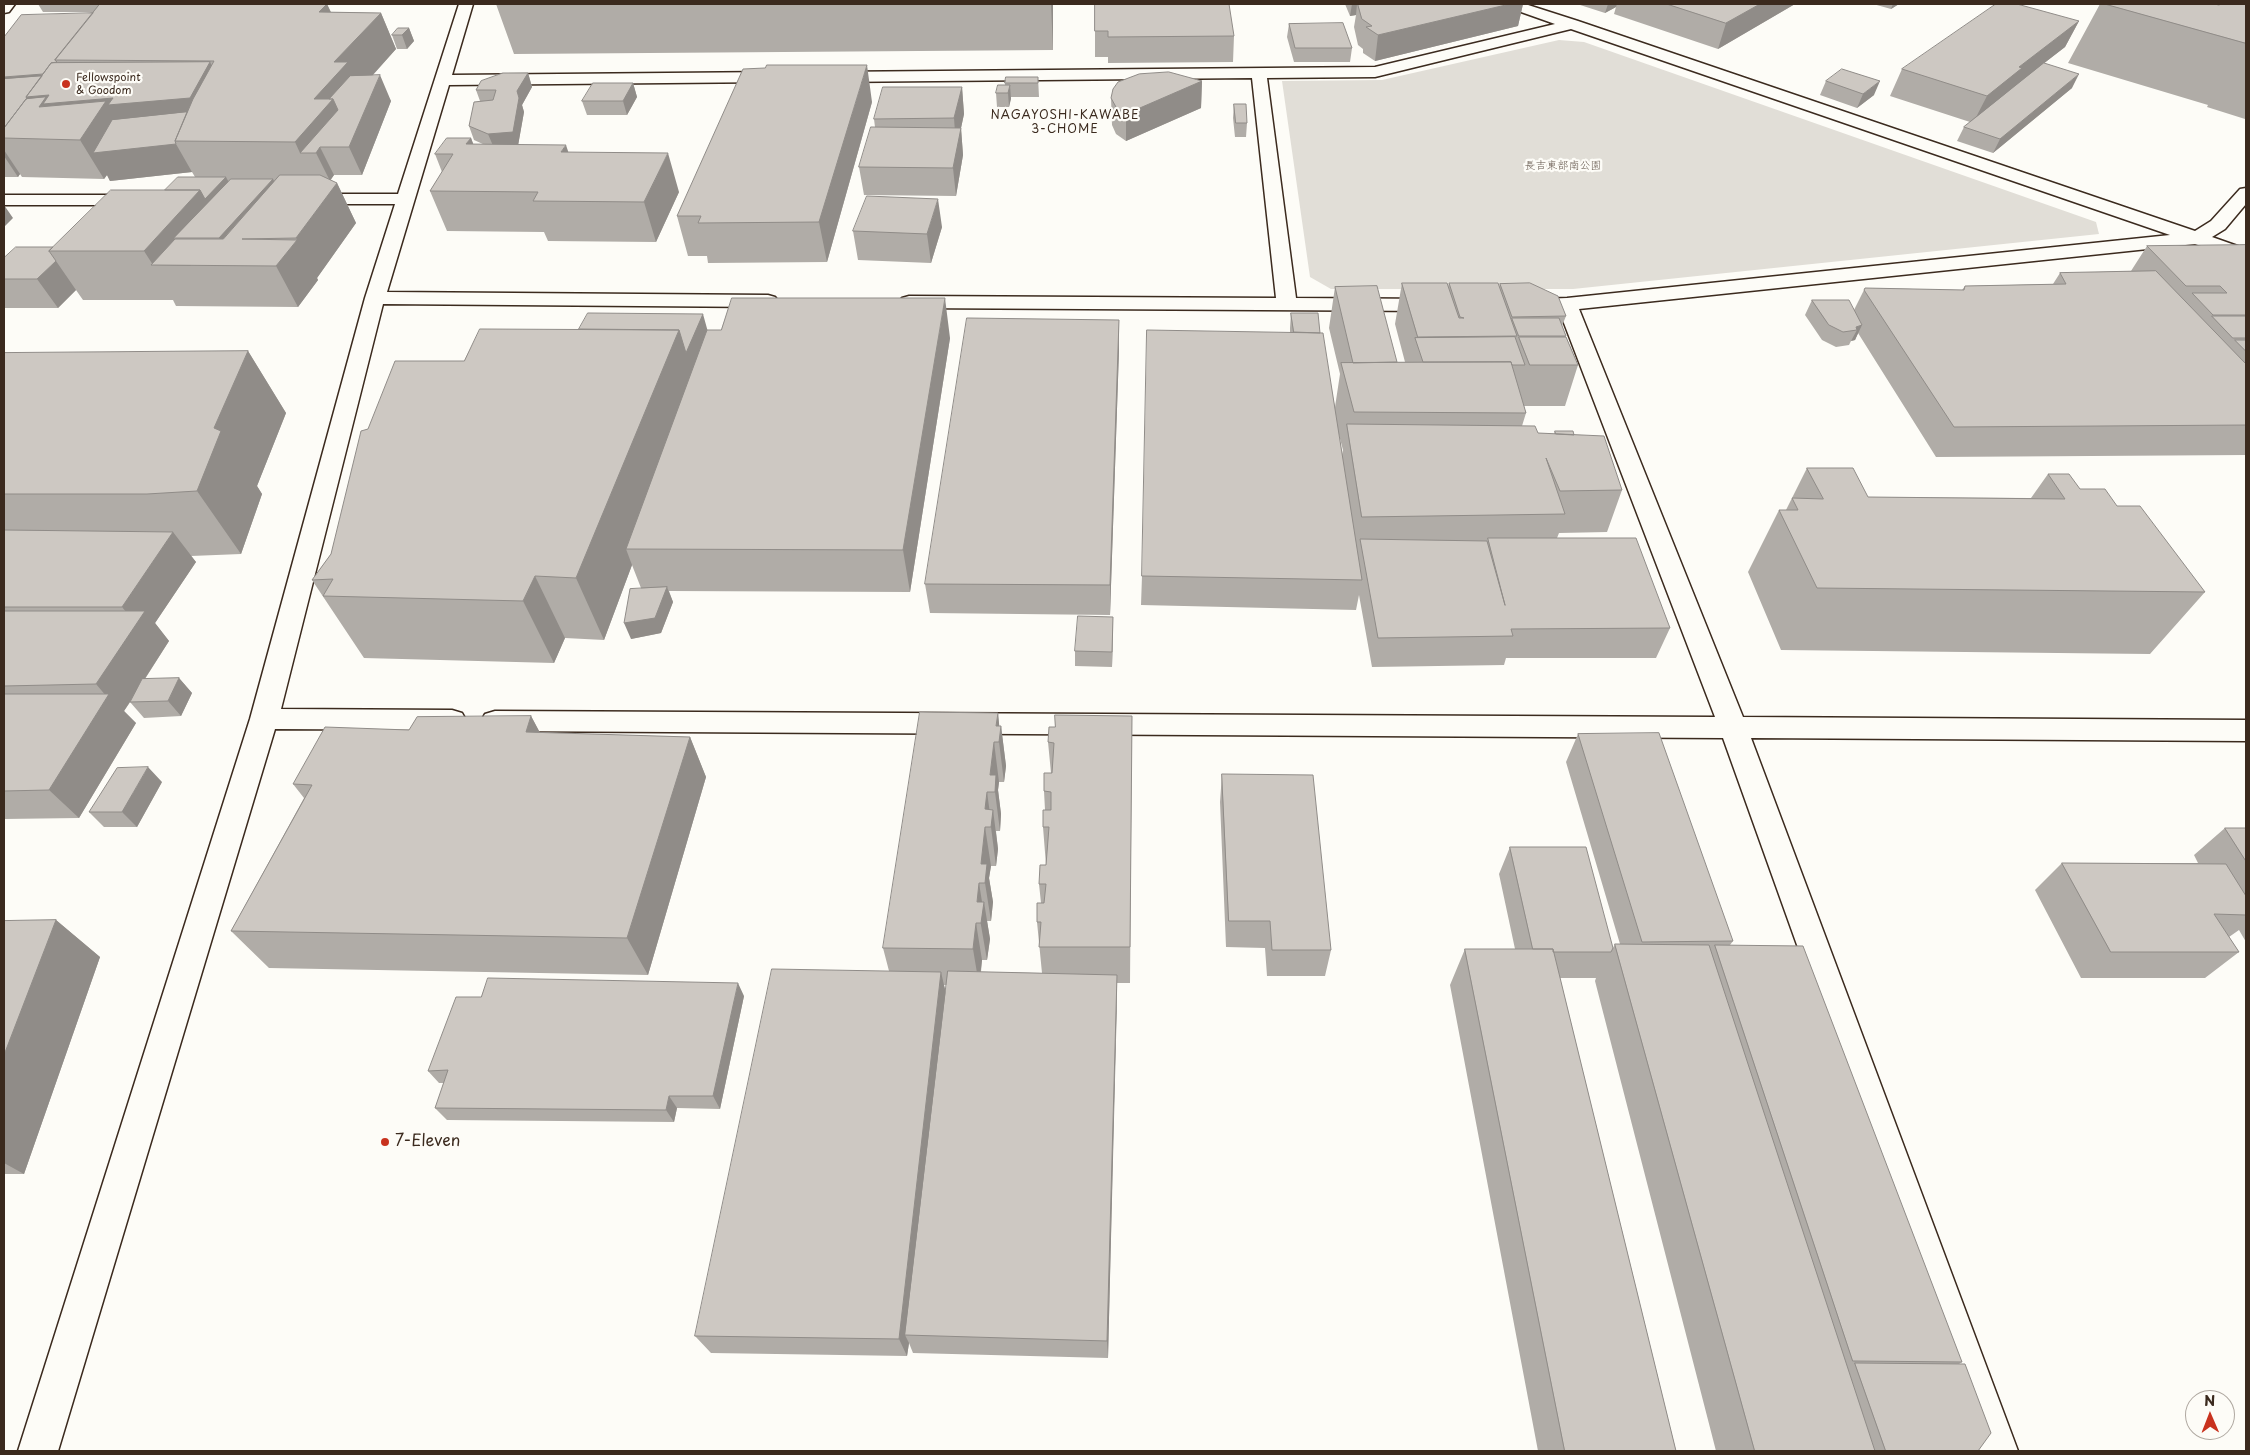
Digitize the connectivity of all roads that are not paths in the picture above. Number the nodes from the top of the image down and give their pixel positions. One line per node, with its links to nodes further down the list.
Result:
1 (8, 4): 4 (street)
2 (466, 4): 9 (street)
3 (1512, 4): 5 (street)
4 (4, 9)
5 (1573, 24): 6 (street); 15 (street)
6 (1258, 74): 8 (street); 23 (street)
7 (790, 77): 9 (street)
8 (820, 77)
9 (442, 80): 12 (street)
10 (2246, 193): 15 (street)
11 (287, 199): 12 (street)
12 (405, 199): 17 (street)
13 (4, 200): 14 (street)
14 (160, 200)
15 (2197, 238): 16 (street); 21 (street)
16 (2246, 255)
17 (375, 298): 18 (street); 24 (street)
18 (791, 301)
19 (890, 302): 23 (street)
20 (1507, 304): 21 (street)
21 (1567, 304): 25 (street)
22 (1457, 305): 23 (street)
23 (1287, 306)
24 (264, 720): 25 (street); 27 (street)
25 (1733, 727): 26 (street); 28 (street)
26 (2246, 730)
27 (38, 1451)
28 (1998, 1451)

